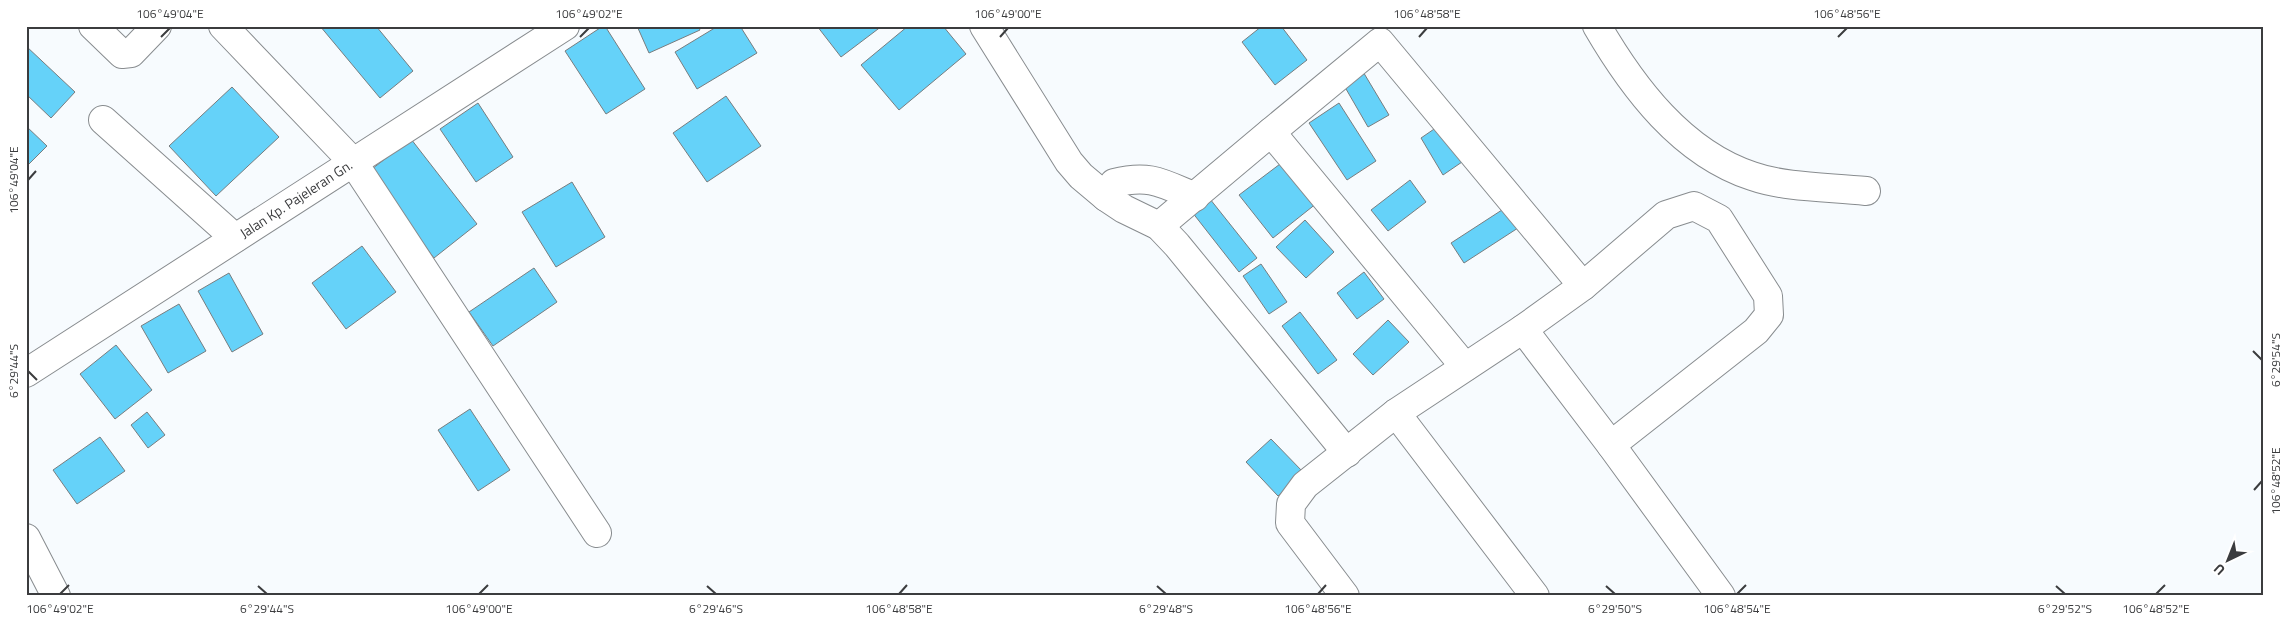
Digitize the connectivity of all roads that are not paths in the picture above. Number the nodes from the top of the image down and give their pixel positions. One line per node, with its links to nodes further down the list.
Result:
1 (93, 26): 2 (street)
2 (157, 26)
3 (223, 26): 9 (street)
4 (565, 26): 9 (street, Jalan Kp. Pajeleran Gn.)
5 (984, 26): 11 (street)
6 (1597, 26): 10 (street)
7 (103, 120): 14 (street)
8 (1271, 132): 12 (street); 15 (street); 17 (street)
9 (353, 162): 14 (street, Jalan Kp. Pajeleran Gn.); 22 (street)
10 (1866, 190)
11 (1106, 197): 12 (street); 13 (street)
12 (1195, 197): 13 (street)
13 (1159, 226): 21 (street)
14 (235, 238): 18 (street, Jalan Kp. Pajeleran Gn.)
15 (1583, 286): 16 (street); 20 (street)
16 (1523, 329): 17 (street); 20 (street)
17 (1465, 367): 19 (street)
18 (26, 372)
19 (1396, 413): 21 (street); 26 (street)
20 (1611, 445): 27 (street)
21 (1347, 453): 25 (street)
22 (597, 533)
23 (26, 538): 24 (street)
24 (56, 596)
25 (1345, 596)
26 (1535, 596)
27 (1721, 596)

